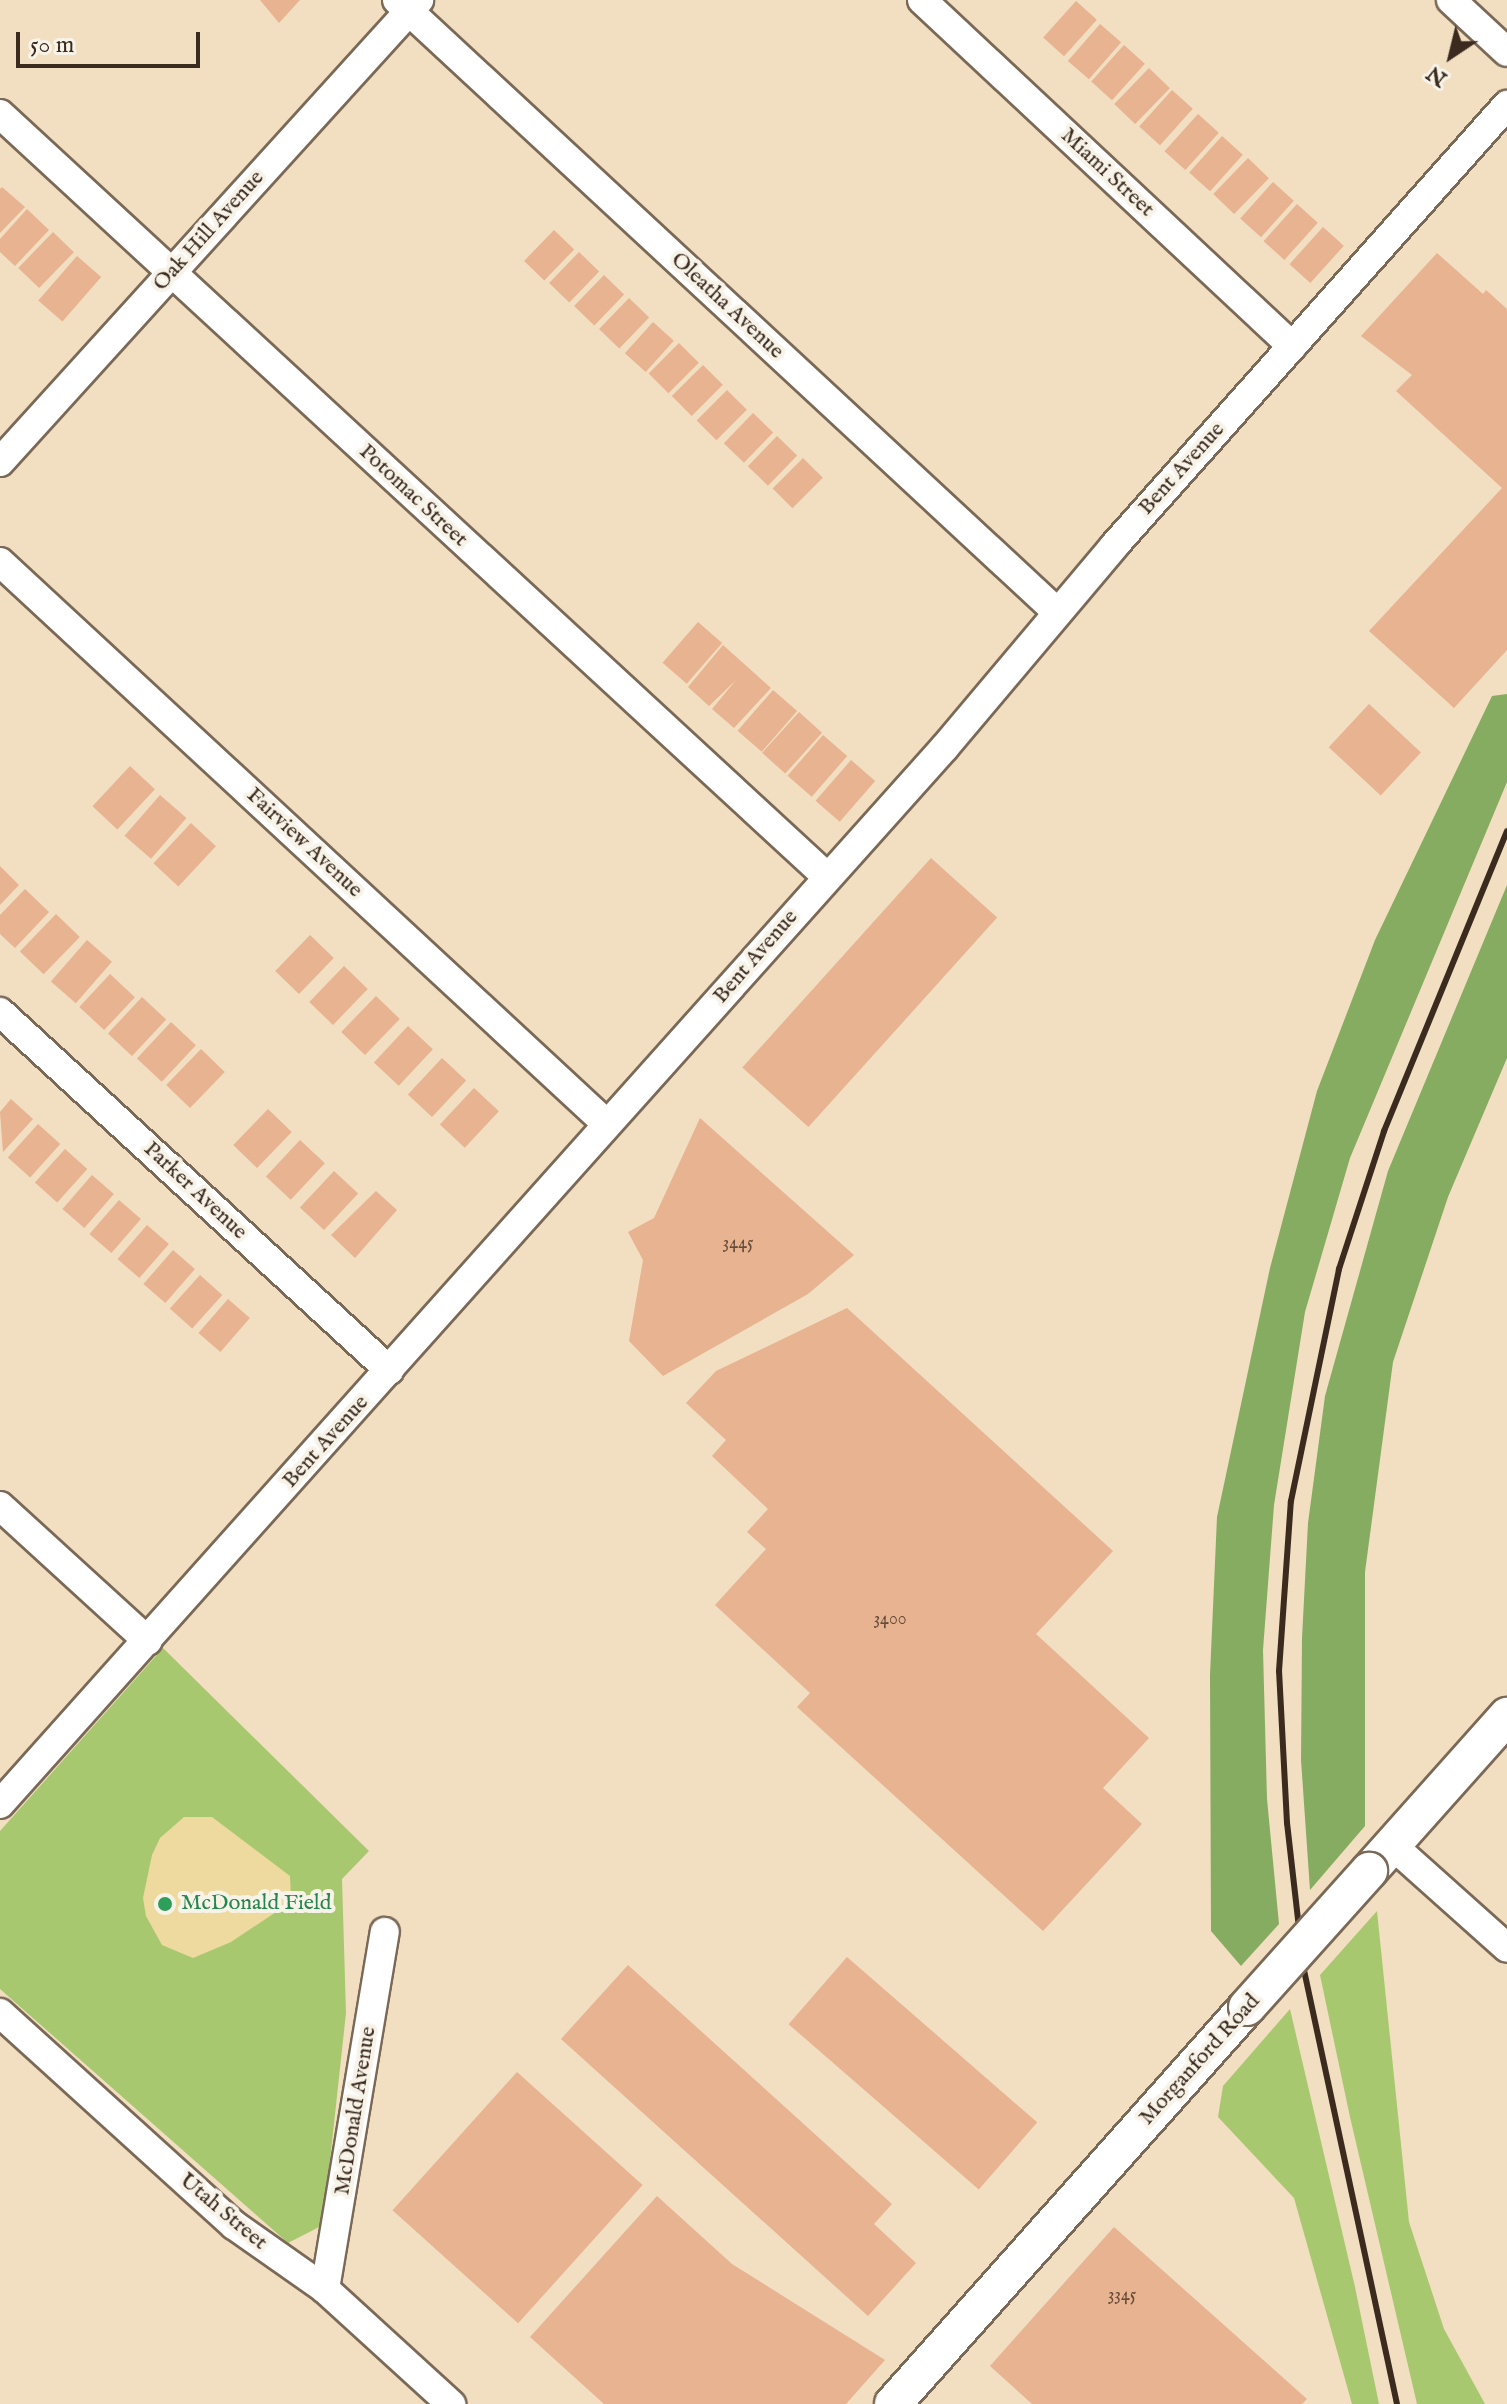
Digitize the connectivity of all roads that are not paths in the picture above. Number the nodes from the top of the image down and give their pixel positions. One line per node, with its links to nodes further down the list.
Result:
1 (922, 0): 8 (street, Miami Street)
2 (1451, 0): 4 (street)
3 (408, 4): 7 (street, Oak Hill Avenue); 11 (street, Oleatha Avenue)
4 (1507, 52)
5 (1507, 105): 8 (street, Bent Avenue)
6 (0, 114): 7 (street, Potomac Street)
7 (171, 273): 9 (street, Oak Hill Avenue); 12 (street, Potomac Street)
8 (1292, 346): 11 (street, Bent Avenue)
9 (0, 462)
10 (0, 562): 14 (street, Fairview Avenue)
11 (1057, 612): 12 (street, Bent Avenue)
12 (827, 877): 14 (street, Bent Avenue)
13 (0, 1012): 15 (street, Parker Avenue)
14 (607, 1124): 15 (street, Bent Avenue)
15 (389, 1370): 17 (street, Bent Avenue)
16 (0, 1506): 17 (street)
17 (148, 1641): 19 (street, Bent Avenue)
18 (1507, 1716): 20 (street, Morganford Road)
19 (0, 1804)
20 (1380, 1858): 22 (street); 26 (street, Morganford Road, bridge)
21 (385, 1932): 24 (street, McDonald Avenue)
22 (1507, 1948)
23 (0, 2013): 24 (street, Utah Street)
24 (325, 2289): 25 (street, Utah Street)
25 (451, 2404)
26 (893, 2404)

